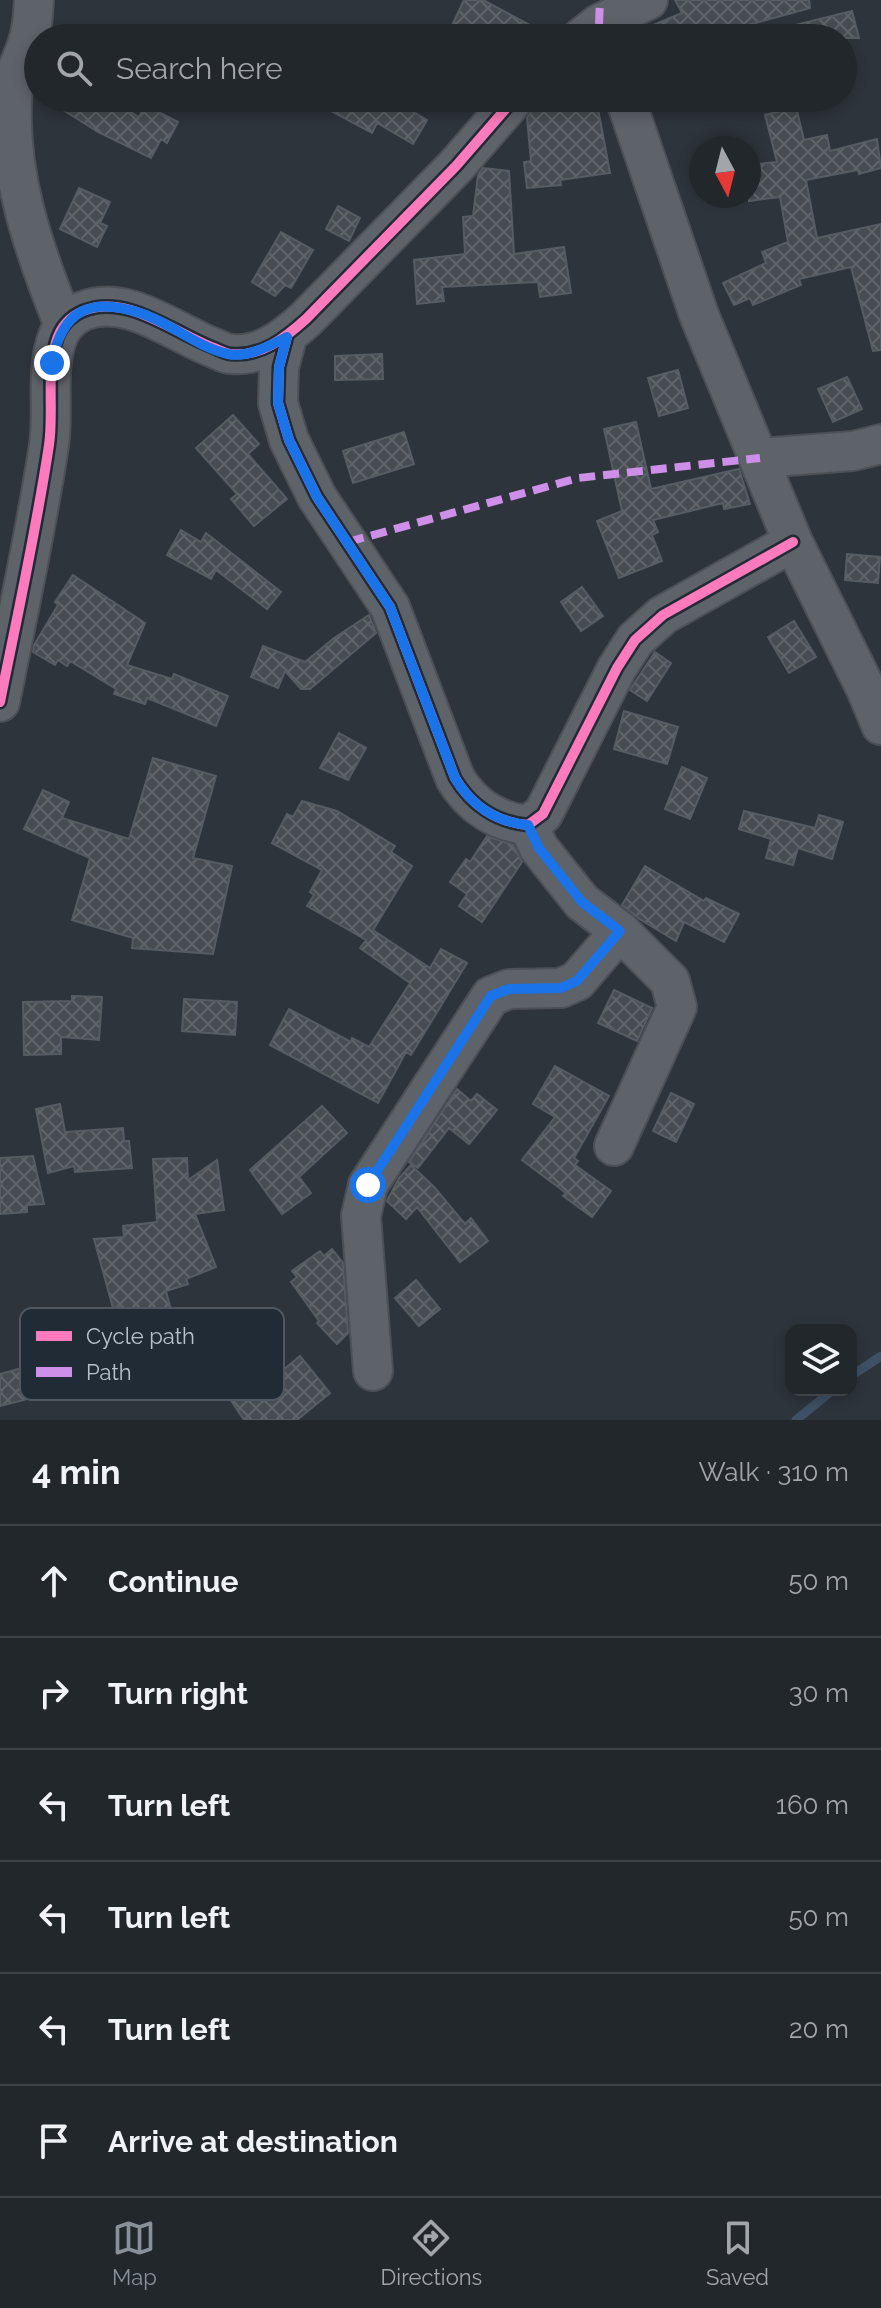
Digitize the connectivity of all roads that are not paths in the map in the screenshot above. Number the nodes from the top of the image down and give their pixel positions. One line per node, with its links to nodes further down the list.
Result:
1 (34, 0): 3 (street)
2 (648, 0): 4 (street)
3 (33, 24)
4 (595, 24)
5 (24, 49): 8 (street)
6 (503, 112): 9 (street)
7 (630, 112): 11 (street)
8 (64, 325): 9 (street); 15 (street)
9 (287, 337): 17 (street)
10 (881, 444): 11 (street)
11 (760, 458): 12 (street)
12 (793, 542): 14 (street); 17 (street)
13 (881, 652): 14 (street)
14 (866, 689): 16 (street)
15 (0, 702)
16 (881, 725)
17 (528, 825): 18 (street)
18 (620, 931): 19 (street); 20 (street)
19 (614, 1146)
20 (373, 1371)

